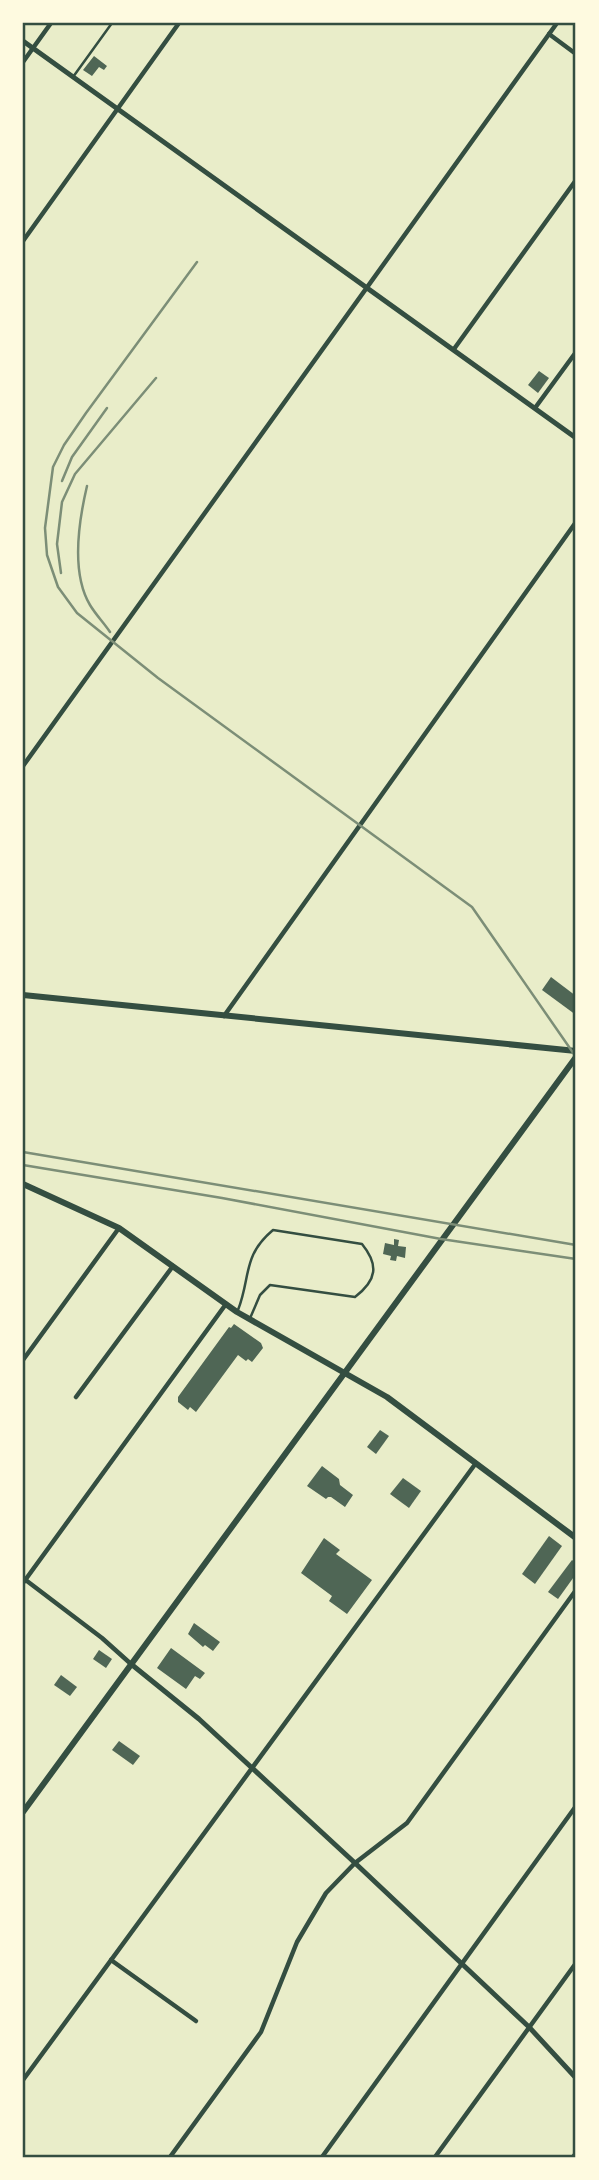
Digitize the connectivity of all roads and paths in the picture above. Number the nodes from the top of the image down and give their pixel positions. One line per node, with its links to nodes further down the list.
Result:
1 (51, 23): 7 (street)
2 (112, 23): 10 (lane)
3 (179, 23): 11 (street)
4 (557, 23): 5 (street)
5 (549, 34): 8 (street); 14 (street)
6 (23, 41): 7 (street)
7 (32, 48): 9 (street); 10 (street)
8 (576, 54)
9 (23, 62)
10 (73, 77): 11 (street)
11 (117, 108): 13 (street); 14 (street)
12 (576, 180): 15 (street)
13 (23, 240)
14 (366, 288): 15 (street); 20 (street)
15 (454, 349): 17 (street)
16 (576, 352): 17 (street)
17 (535, 408): 18 (street)
18 (576, 438)
19 (576, 523): 22 (street)
20 (23, 766)
21 (23, 995): 22 (main road)
22 (223, 1017): 23 (main road)
23 (576, 1051)
24 (576, 1057): 32 (main road)
25 (23, 1184): 26 (main road)
26 (119, 1228): 27 (main road); 31 (street)
27 (173, 1266): 28 (main road); 33 (street)
28 (226, 1304): 29 (main road); 36 (street)
29 (237, 1312): 30 (main road); 30 (lane)
30 (249, 1320): 32 (main road)
31 (23, 1360)
32 (345, 1374): 34 (main road); 38 (main road)
33 (76, 1397)
34 (476, 1463): 35 (main road); 39 (street)
35 (576, 1538)
36 (24, 1581): 38 (street)
37 (576, 1590): 42 (street)
38 (131, 1664): 39 (street); 41 (main road)
39 (253, 1767): 42 (street); 43 (street)
40 (576, 1806): 45 (street)
41 (23, 1812)
42 (355, 1863): 45 (street); 50 (street)
43 (111, 1960): 46 (street); 49 (street)
44 (576, 1963): 47 (street)
45 (463, 1964): 47 (street); 51 (street)
46 (196, 2021)
47 (529, 2027): 48 (street); 52 (street)
48 (576, 2078)
49 (23, 2080)
50 (170, 2157)
51 (322, 2157)
52 (435, 2157)

